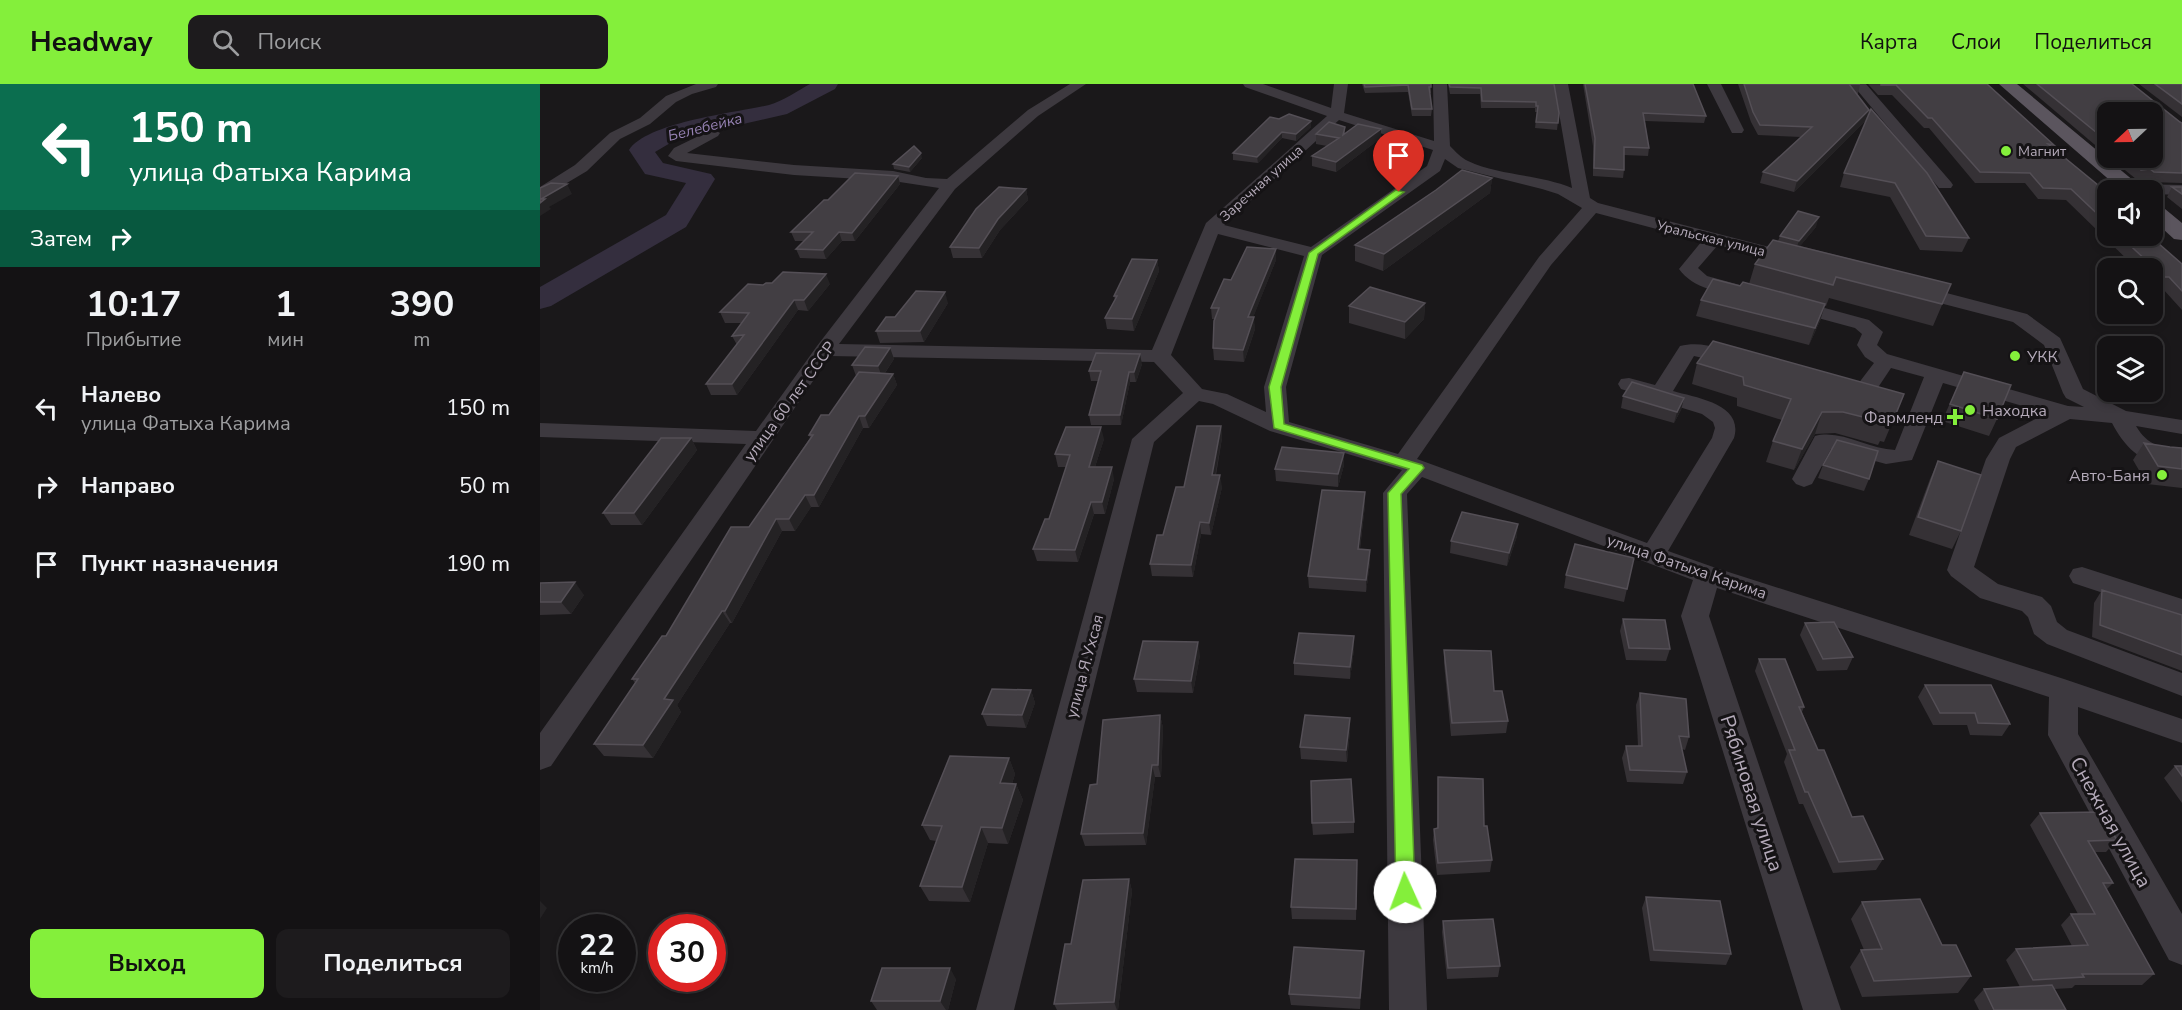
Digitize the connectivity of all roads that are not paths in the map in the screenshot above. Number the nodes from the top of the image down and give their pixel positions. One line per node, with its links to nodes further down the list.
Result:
1 (711, 84): 19 (street)
2 (1079, 84): 15 (street, улица 60 лет СССР)
3 (1250, 84): 10 (street, Уральская улица)
4 (1341, 84): 10 (street)
5 (1440, 84): 13 (street)
6 (1561, 84): 20 (street)
7 (1714, 84): 11 (street)
8 (1859, 84): 16 (street)
9 (2007, 84): 14 (main road)
10 (1337, 116): 13 (street, Уральская улица); 22 (street, Заречная улица)
11 (1737, 130)
12 (713, 133): 15 (street)
13 (1442, 148): 20 (street, Уральская улица); 25 (street)
14 (2121, 180)
15 (952, 184): 28 (street, улица 60 лет СССР)
16 (1945, 184)
17 (2163, 190): 18 (street)
18 (2182, 190)
19 (540, 194)
20 (1587, 203): 24 (street, Уральская улица); 44 (street)
21 (2163, 218): 23 (main road)
22 (1212, 227): 25 (street); 29 (street, Заречная улица)
23 (2182, 234)
24 (1713, 238): 26 (street, Уральская улица); 30 (street)
25 (1314, 253): 39 (street)
26 (1815, 265)
27 (1895, 285): 38 (street)
28 (824, 350): 29 (street); 42 (street, улица 60 лет СССР)
29 (1160, 356): 36 (street)
30 (1886, 360): 32 (street); 33 (street)
31 (1759, 365): 35 (street)
32 (1936, 374): 37 (street); 45 (street)
33 (1816, 381)
34 (1629, 384): 35 (street)
35 (1660, 393): 46 (street)
36 (1195, 394): 39 (street, улица Фатыха Карима); 55 (street, улица Я.Ухсая)
37 (2066, 411): 38 (street); 50 (street)
38 (2120, 417): 40 (street); 43 (street)
39 (1278, 426): 44 (street, улица Фатыха Карима)
40 (2182, 427)
41 (540, 430): 42 (street)
42 (761, 438): 53 (street, улица 60 лет СССР)
43 (2173, 457)
44 (1410, 465): 46 (street, улица Фатыха Карима); 56 (street)
45 (1804, 479)
46 (1653, 555): 47 (street, улица Фатыха Карима)
47 (1707, 574): 51 (street, улица Фатыха Карима); 57 (street, Рябиновая улица)
48 (2082, 576): 49 (street)
49 (2182, 609)
50 (2182, 685)
51 (2064, 690): 52 (street, улица Фатыха Карима); 54 (street, Снежная улица)
52 (2182, 731)
53 (540, 757)
54 (2182, 948)
55 (995, 1010)
56 (1408, 1010)
57 (1822, 1010)

